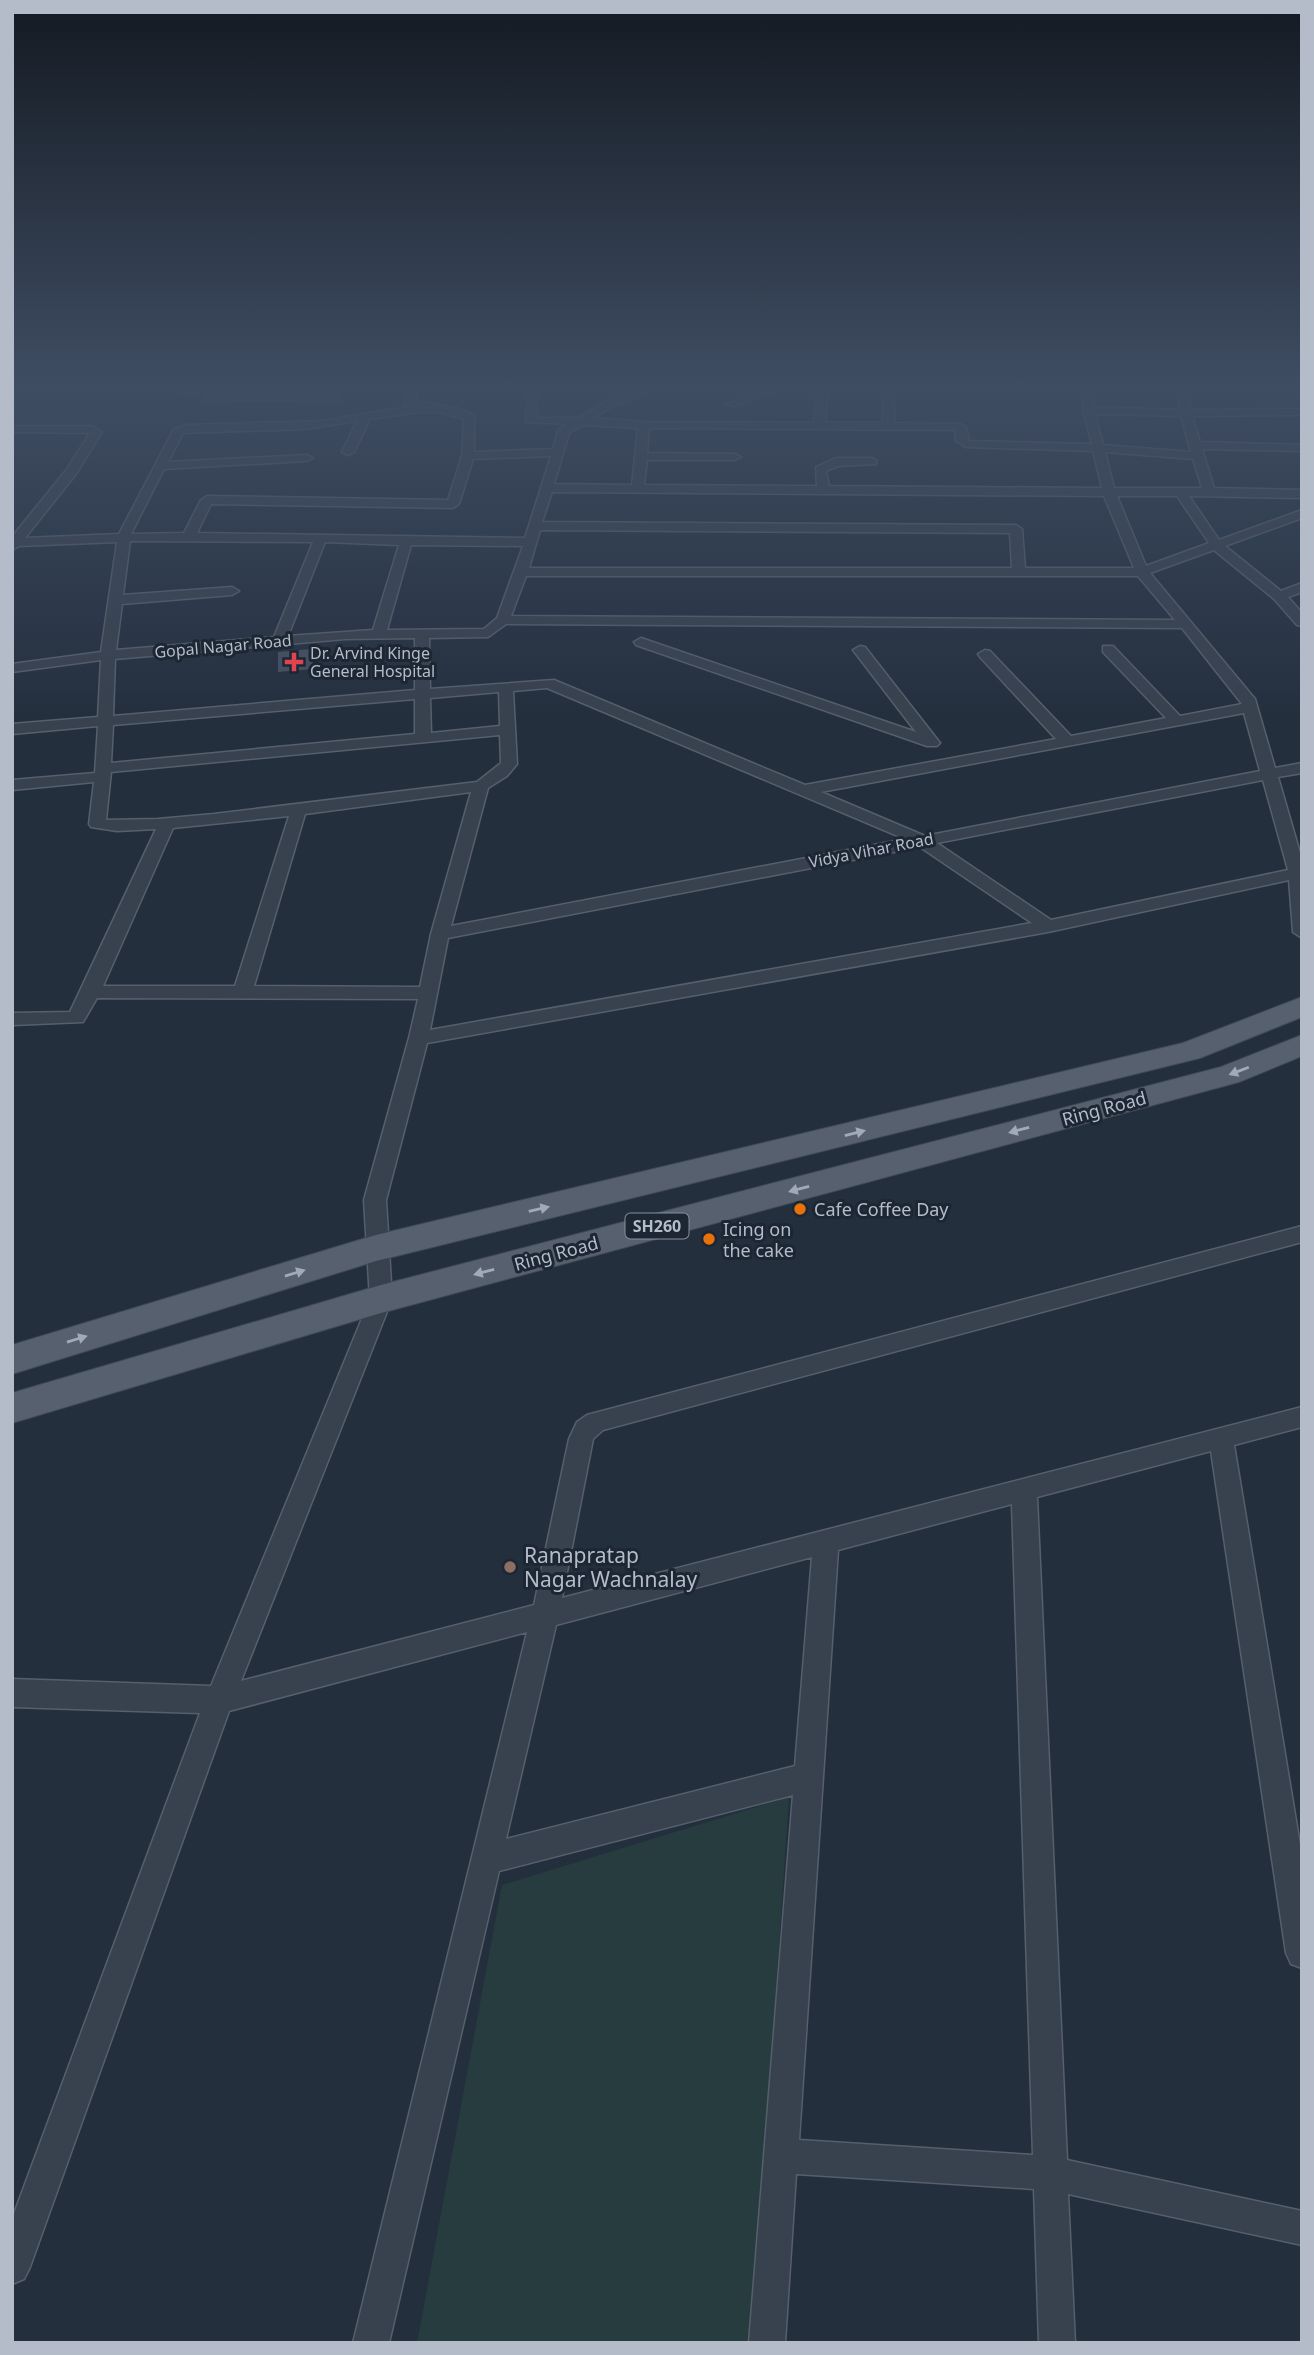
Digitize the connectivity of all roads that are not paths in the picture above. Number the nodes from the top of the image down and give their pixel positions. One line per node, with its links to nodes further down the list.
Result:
1 (52, 496): 15 (street)
2 (144, 496): 10 (street)
3 (456, 496): 8 (street)
4 (544, 496): 9 (street)
5 (1111, 496): 19 (street)
6 (1184, 496): 16 (street)
7 (1302, 514): 16 (street)
8 (448, 523): 12 (street); 13 (street); 14 (street)
9 (535, 526): 14 (street); 18 (street)
10 (124, 536): 12 (street); 15 (street); 23 (street)
11 (321, 537): 12 (street); 13 (street); 29 (street)
12 (188, 538)
13 (407, 541): 27 (street)
14 (530, 542): 17 (street)
15 (13, 544)
16 (1216, 545): 19 (street); 22 (street)
17 (521, 572): 18 (street); 24 (street)
18 (1019, 572): 19 (street)
19 (1142, 572): 26 (street)
20 (1302, 587): 22 (street)
21 (232, 591): 23 (street)
22 (1279, 596): 25 (street)
23 (116, 600): 34 (street)
24 (503, 620): 26 (street); 28 (street, Gopal Nagar Road)
25 (1302, 622)
26 (1186, 624): 38 (street)
27 (379, 635): 28 (street, Gopal Nagar Road); 29 (street, Gopal Nagar Road)
28 (422, 635): 37 (street)
29 (279, 641): 34 (street, Gopal Nagar Road)
30 (641, 642): 45 (street)
31 (1108, 649): 40 (street)
32 (860, 650): 45 (street)
33 (985, 654): 44 (street)
34 (108, 655): 35 (street, Gopal Nagar Road); 39 (street)
35 (12, 668)
36 (506, 687): 37 (street); 42 (street); 52 (street)
37 (422, 694): 39 (street); 43 (street)
38 (1250, 707): 40 (street); 49 (street)
39 (106, 721): 41 (street); 48 (street)
40 (1177, 721): 44 (street)
41 (12, 729)
42 (509, 730): 43 (street); 51 (street)
43 (423, 738): 48 (street)
44 (1066, 741): 46 (street)
45 (932, 743): 46 (street)
46 (947, 764): 52 (street)
47 (1302, 768): 49 (street, Vidya Vihar Road)
48 (103, 772): 50 (street); 54 (street)
49 (1270, 774): 55 (street, Vidya Vihar Road); 56 (street)
50 (12, 785)
51 (481, 786): 53 (street); 59 (street)
52 (801, 791): 55 (street)
53 (299, 808): 54 (street); 61 (street)
54 (167, 824): 60 (street)
55 (921, 840): 57 (street); 59 (street, Vidya Vihar Road)
56 (1299, 872): 57 (street); 58 (street)
57 (1048, 926): 65 (street)
58 (1302, 932)
59 (440, 934): 62 (street)
60 (91, 992): 61 (street); 64 (street)
61 (243, 992): 62 (street)
62 (428, 993): 65 (street)
63 (1302, 1006): 68 (main road, Ring Road / SH260, one-way to 63)
64 (12, 1019)
65 (419, 1038): 68 (street)
66 (1302, 1045): 69 (main road, Ring Road / SH260, one-way to 69)
67 (1302, 1234): 76 (street)
68 (376, 1248): 69 (street); 70 (main road, Ring Road / SH260, one-way to 68)
69 (381, 1299): 71 (main road, Ring Road / SH260); 78 (street)
70 (12, 1360)
71 (12, 1408)
72 (1302, 1417): 73 (street)
73 (1221, 1438): 74 (street); 81 (street)
74 (1024, 1490): 75 (street); 83 (street)
75 (826, 1541): 76 (street); 79 (street)
76 (545, 1615): 78 (street); 80 (street)
77 (12, 1693): 78 (street)
78 (219, 1700): 85 (street)
79 (808, 1777): 80 (street); 82 (street)
80 (486, 1859): 86 (street)
81 (1302, 1953)
82 (781, 2156): 83 (street); 87 (street)
83 (1050, 2173): 84 (street); 88 (street)
84 (1302, 2228)
85 (12, 2267)
86 (371, 2343)
87 (767, 2343)
88 (1056, 2343)

